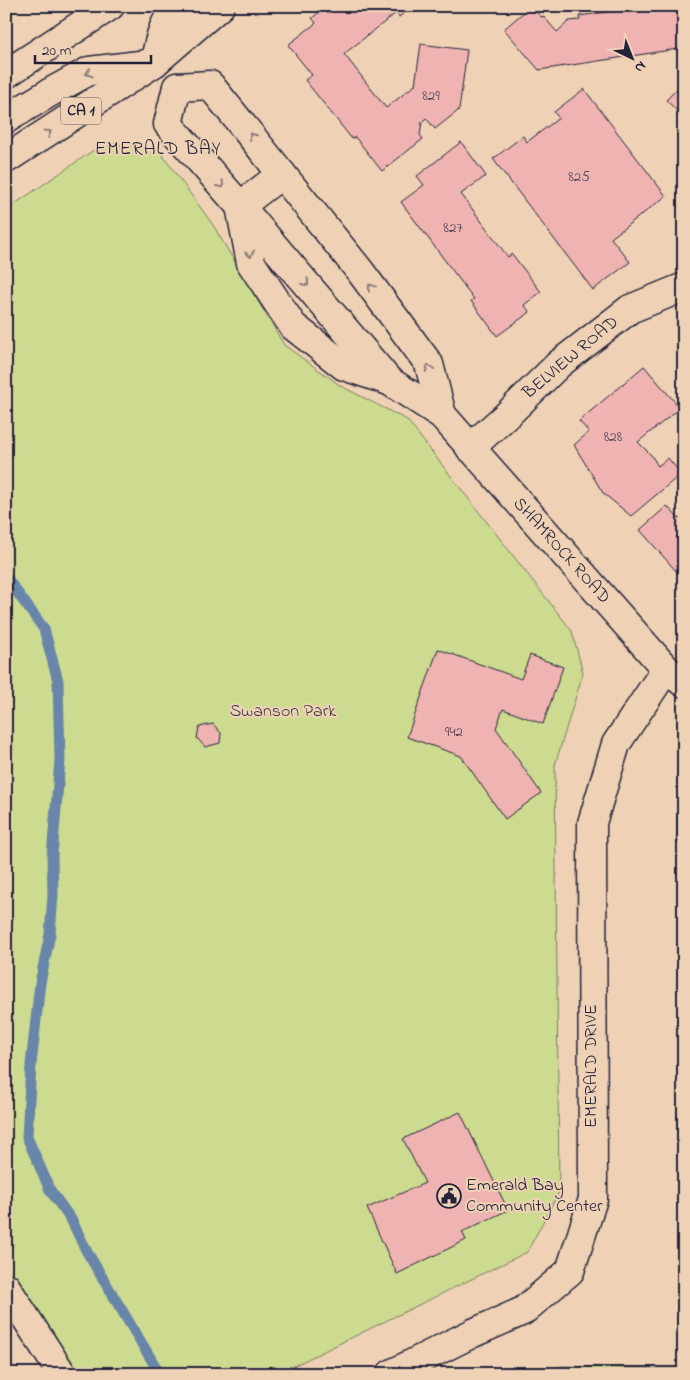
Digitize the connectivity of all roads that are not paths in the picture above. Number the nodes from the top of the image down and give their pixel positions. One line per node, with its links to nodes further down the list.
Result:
1 (110, 6): 5 (main road)
2 (179, 6): 4 (main road)
3 (220, 6): 4 (main road, CA 1)
4 (154, 63): 6 (main road); 7 (main road, one-way to 7); 8 (main road, CA 1, one-way to 4)
5 (6, 74)
6 (176, 87): 9 (main road, SHAMROCK ROAD, one-way to 6); 10 (main road, SHAMROCK ROAD, one-way to 10)
7 (6, 119)
8 (6, 158)
9 (282, 174): 10 (main road); 12 (main road, SHAMROCK ROAD, one-way to 9)
10 (240, 206): 13 (main road, SHAMROCK ROAD, one-way to 13); 14 (main road, SHAMROCK ROAD, one-way to 14)
11 (684, 287): 16 (main road, BELVIEW ROAD)
12 (400, 326): 13 (main road); 15 (main road, SHAMROCK ROAD, one-way to 12)
13 (365, 352): 14 (main road, SHAMROCK ROAD)
14 (389, 381): 15 (main road, SHAMROCK ROAD)
15 (442, 415): 16 (main road, SHAMROCK ROAD)
16 (470, 448): 17 (main road, SHAMROCK ROAD)
17 (675, 676): 20 (main road, EMERALD DRIVE)
18 (6, 1288): 19 (main road)
19 (62, 1374)
20 (391, 1374)

